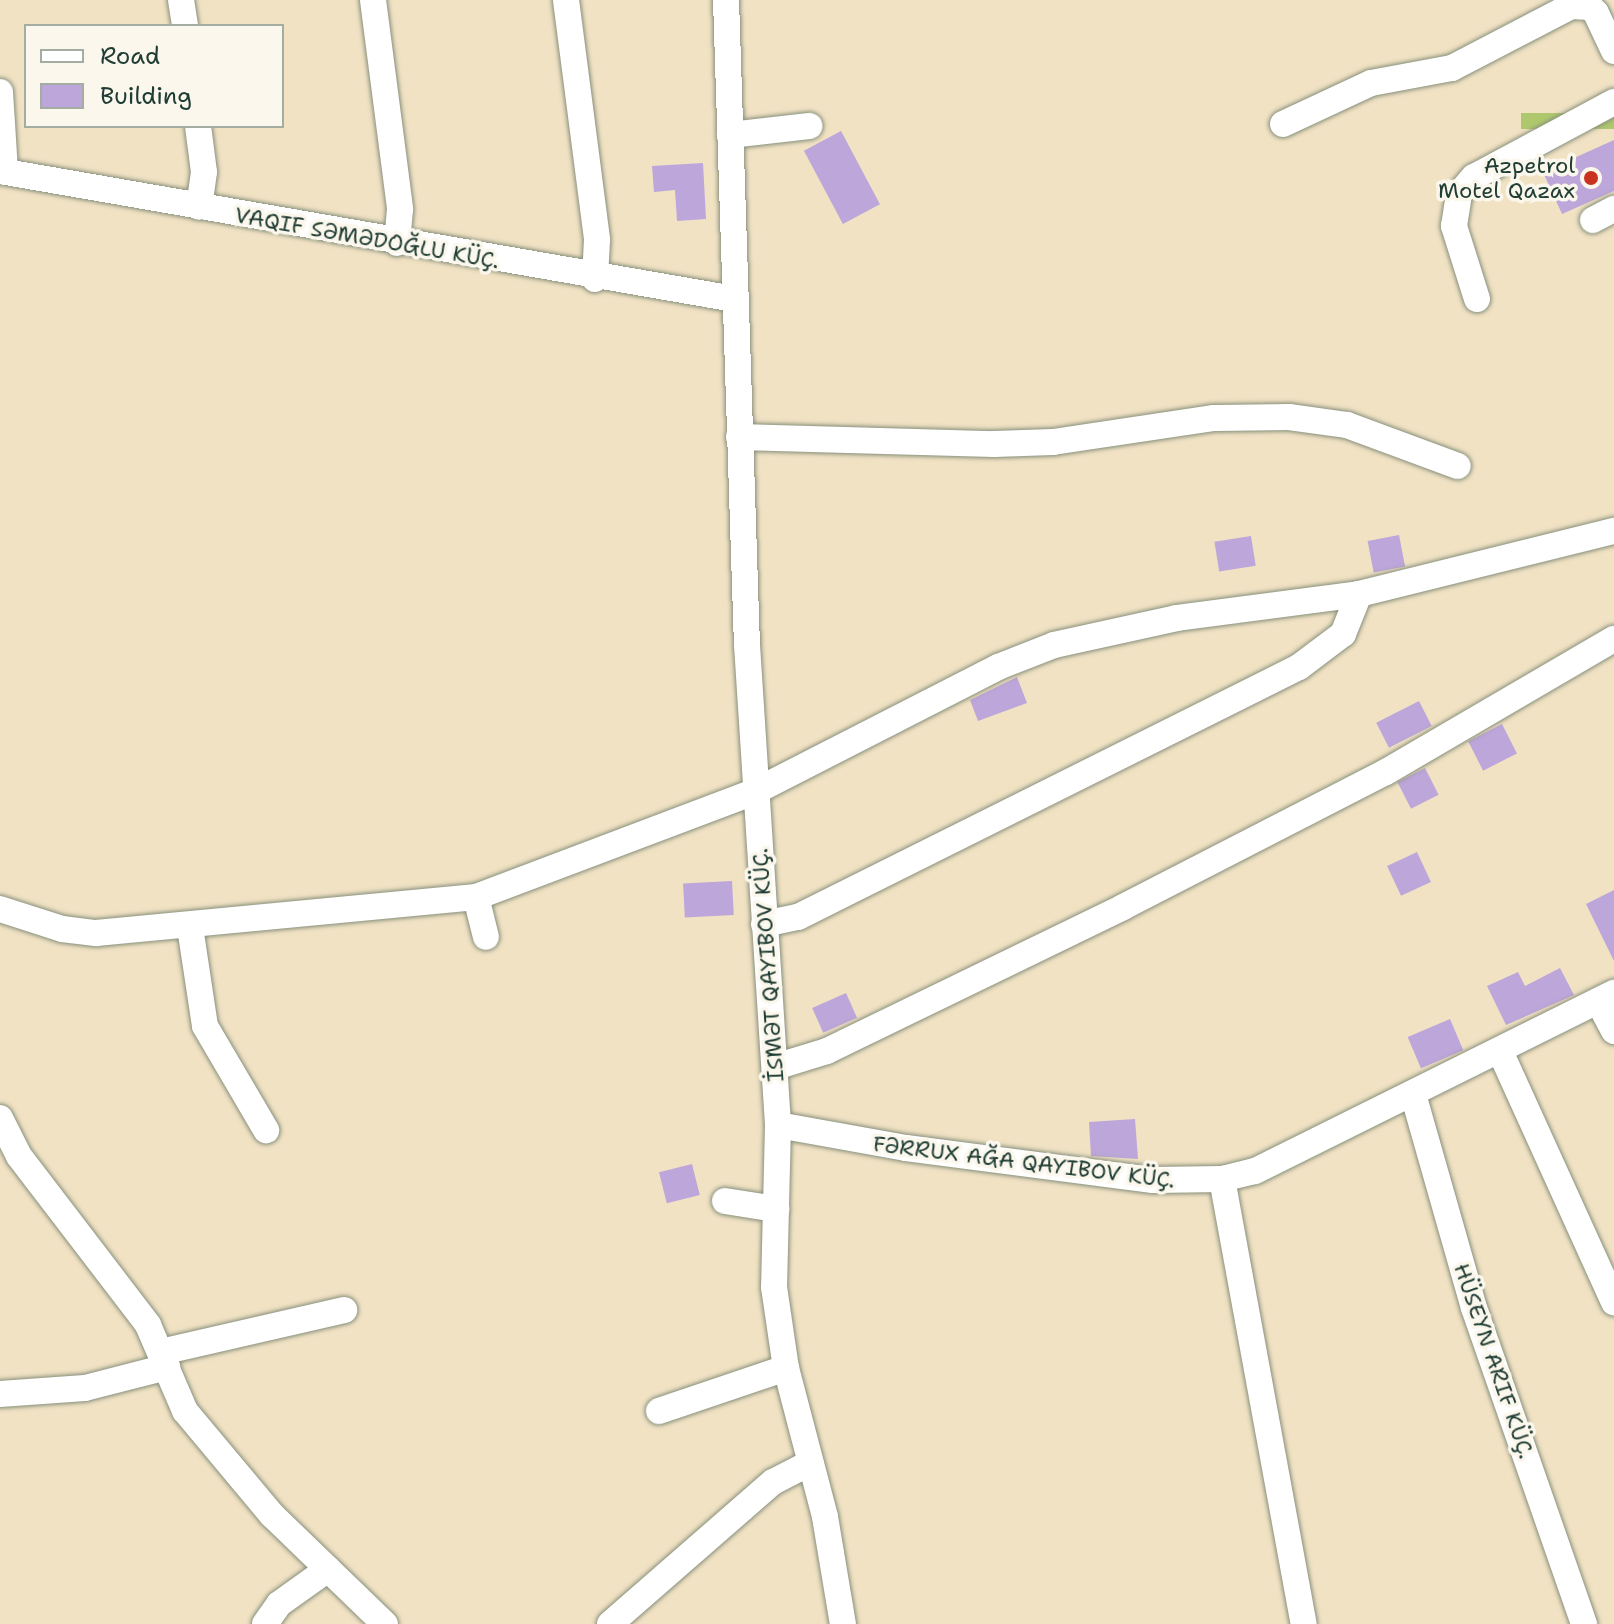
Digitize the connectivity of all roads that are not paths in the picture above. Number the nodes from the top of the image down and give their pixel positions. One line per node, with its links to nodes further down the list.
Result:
1 (181, 0): 5 (street)
2 (373, 0): 15 (street)
3 (566, 0): 16 (street)
4 (726, 0): 12 (street)
5 (185, 24)
6 (1614, 51): 9 (street)
7 (0, 92): 13 (street)
8 (1614, 102): 18 (street)
9 (1283, 124)
10 (809, 126): 12 (street)
11 (198, 128): 14 (street)
12 (730, 135): 17 (street)
13 (3, 171): 14 (street, VAQIF SƏMƏDOĞLU KÜÇ.)
14 (199, 207): 15 (street, VAQIF SƏMƏDOĞLU KÜÇ.)
15 (397, 243): 16 (street, VAQIF SƏMƏDOĞLU KÜÇ.)
16 (595, 279): 17 (street, VAQIF SƏMƏDOĞLU KÜÇ.)
17 (734, 299): 19 (street)
18 (1477, 299)
19 (739, 437): 20 (street); 24 (street)
20 (1458, 466)
21 (1614, 531): 22 (street)
22 (1359, 594): 24 (street); 27 (street)
23 (1614, 639): 33 (street)
24 (756, 791): 25 (street); 27 (street)
25 (476, 897): 28 (street); 29 (street)
26 (0, 909): 28 (street)
27 (764, 924): 33 (street)
28 (190, 927): 37 (street)
29 (486, 937)
30 (1606, 997): 31 (street); 32 (street)
31 (1614, 1031)
32 (1500, 1051): 34 (street); 41 (street)
33 (775, 1067): 36 (street)
34 (1413, 1094): 38 (street); 54 (street, HÜSEYN ARIF KÜÇ.)
35 (0, 1118): 43 (street)
36 (778, 1125): 38 (street); 40 (street)
37 (266, 1130)
38 (1222, 1179): 53 (street)
39 (725, 1201): 40 (street)
40 (776, 1209): 44 (street)
41 (1614, 1302)
42 (344, 1310): 43 (street)
43 (164, 1360): 45 (street); 48 (street)
44 (786, 1368): 46 (street); 47 (street)
45 (0, 1394)
46 (659, 1411)
47 (810, 1463): 51 (street); 52 (street)
48 (328, 1569): 49 (street); 50 (street)
49 (265, 1624)
50 (385, 1624)
51 (610, 1624)
52 (843, 1624)
53 (1304, 1624)
54 (1584, 1624)

